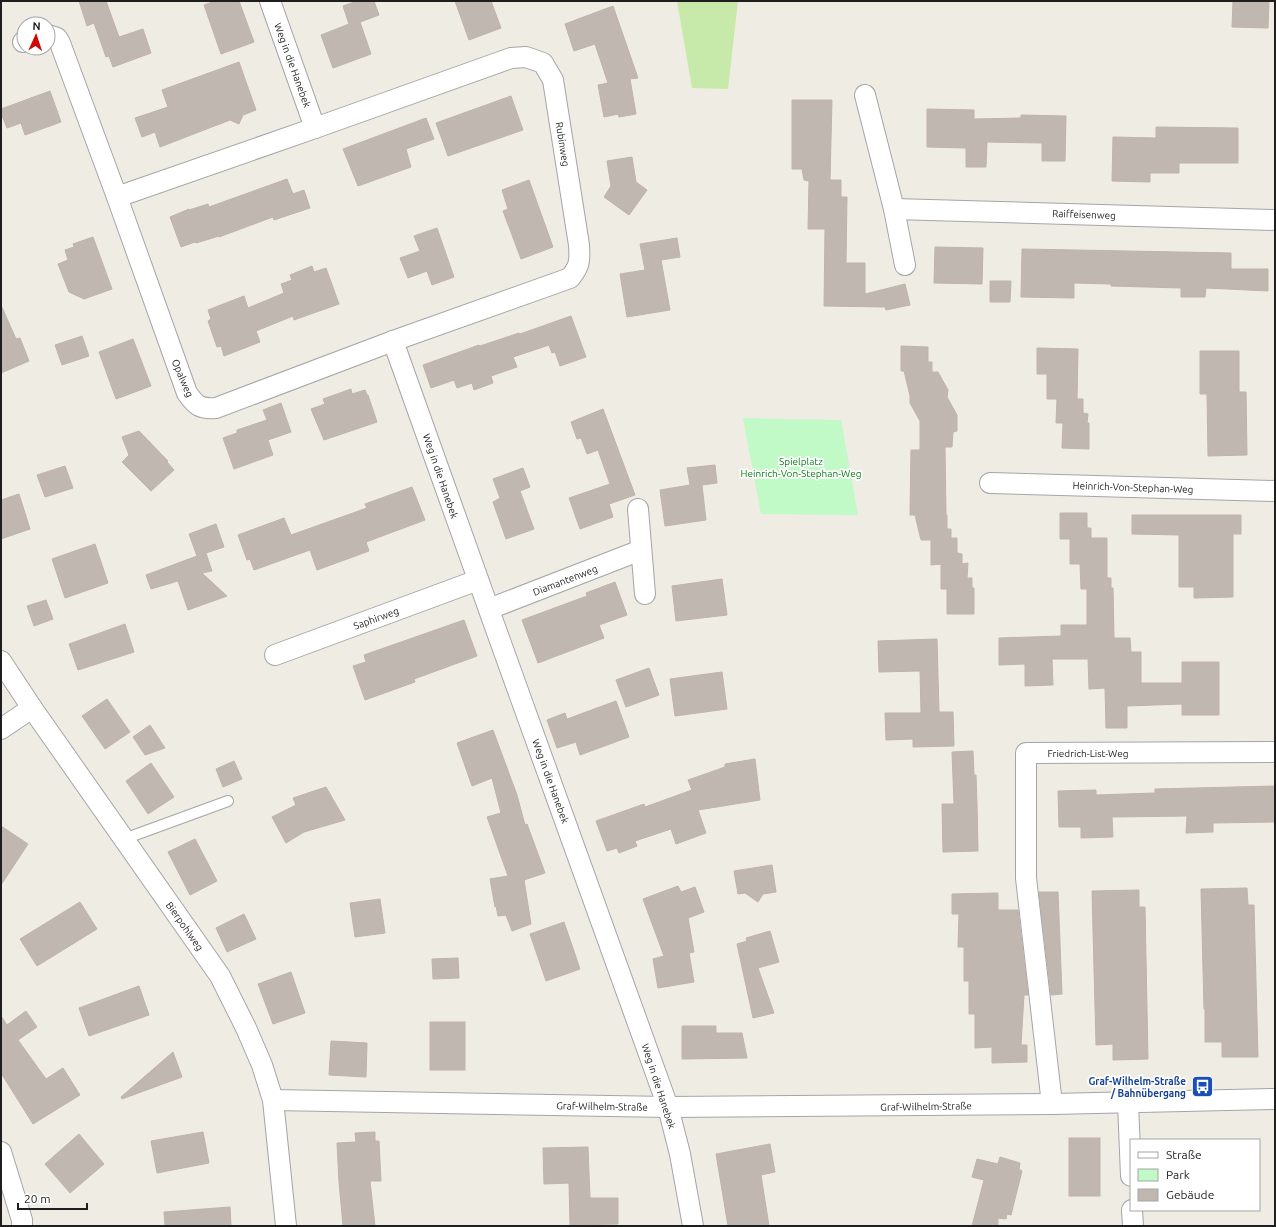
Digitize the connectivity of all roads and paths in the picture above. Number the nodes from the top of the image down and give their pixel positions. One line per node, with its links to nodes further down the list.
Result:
1 (270, 1): 4 (street, Weg in die Hanebek)
2 (56, 38): 5 (street, Opalweg)
3 (865, 95): 6 (street)
4 (315, 128): 5 (street); 9 (street, Rubinweg)
5 (117, 197): 9 (street, Opalweg)
6 (894, 209): 7 (street, Raiffeisenweg); 8 (street)
7 (1275, 220)
8 (905, 265)
9 (393, 340): 14 (street, Weg in die Hanebek)
10 (990, 483): 11 (street, Heinrich-Von-Stephan-Weg)
11 (1275, 491)
12 (638, 509): 13 (street)
13 (641, 550): 15 (street); 16 (street, Diamantenweg)
14 (478, 580): 16 (street, Weg in die Hanebek); 17 (street, Saphirweg)
15 (645, 594)
16 (489, 609): 28 (street, Weg in die Hanebek)
17 (275, 655)
18 (1, 662): 19 (street, Bierpohlweg)
19 (32, 708): 20 (street); 23 (street, Bierpohlweg)
20 (1, 729)
21 (1275, 752): 27 (street, Friedrich-List-Weg)
22 (228, 801): 23 (lane)
23 (124, 839): 25 (street, Bierpohlweg)
24 (1275, 1099): 26 (street, Graf-Wilhelm-Straße)
25 (273, 1100): 28 (street, Graf-Wilhelm-Straße); 33 (street, Bierpohlweg)
26 (1128, 1103): 27 (street, Graf-Wilhelm-Straße); 30 (street)
27 (1052, 1104): 28 (street, Graf-Wilhelm-Straße)
28 (668, 1107): 34 (street, Weg in die Hanebek)
29 (1, 1152): 32 (street)
30 (1130, 1152)
31 (1132, 1211): 35 (street)
32 (22, 1226)
33 (286, 1226)
34 (693, 1226)
35 (1133, 1226)

